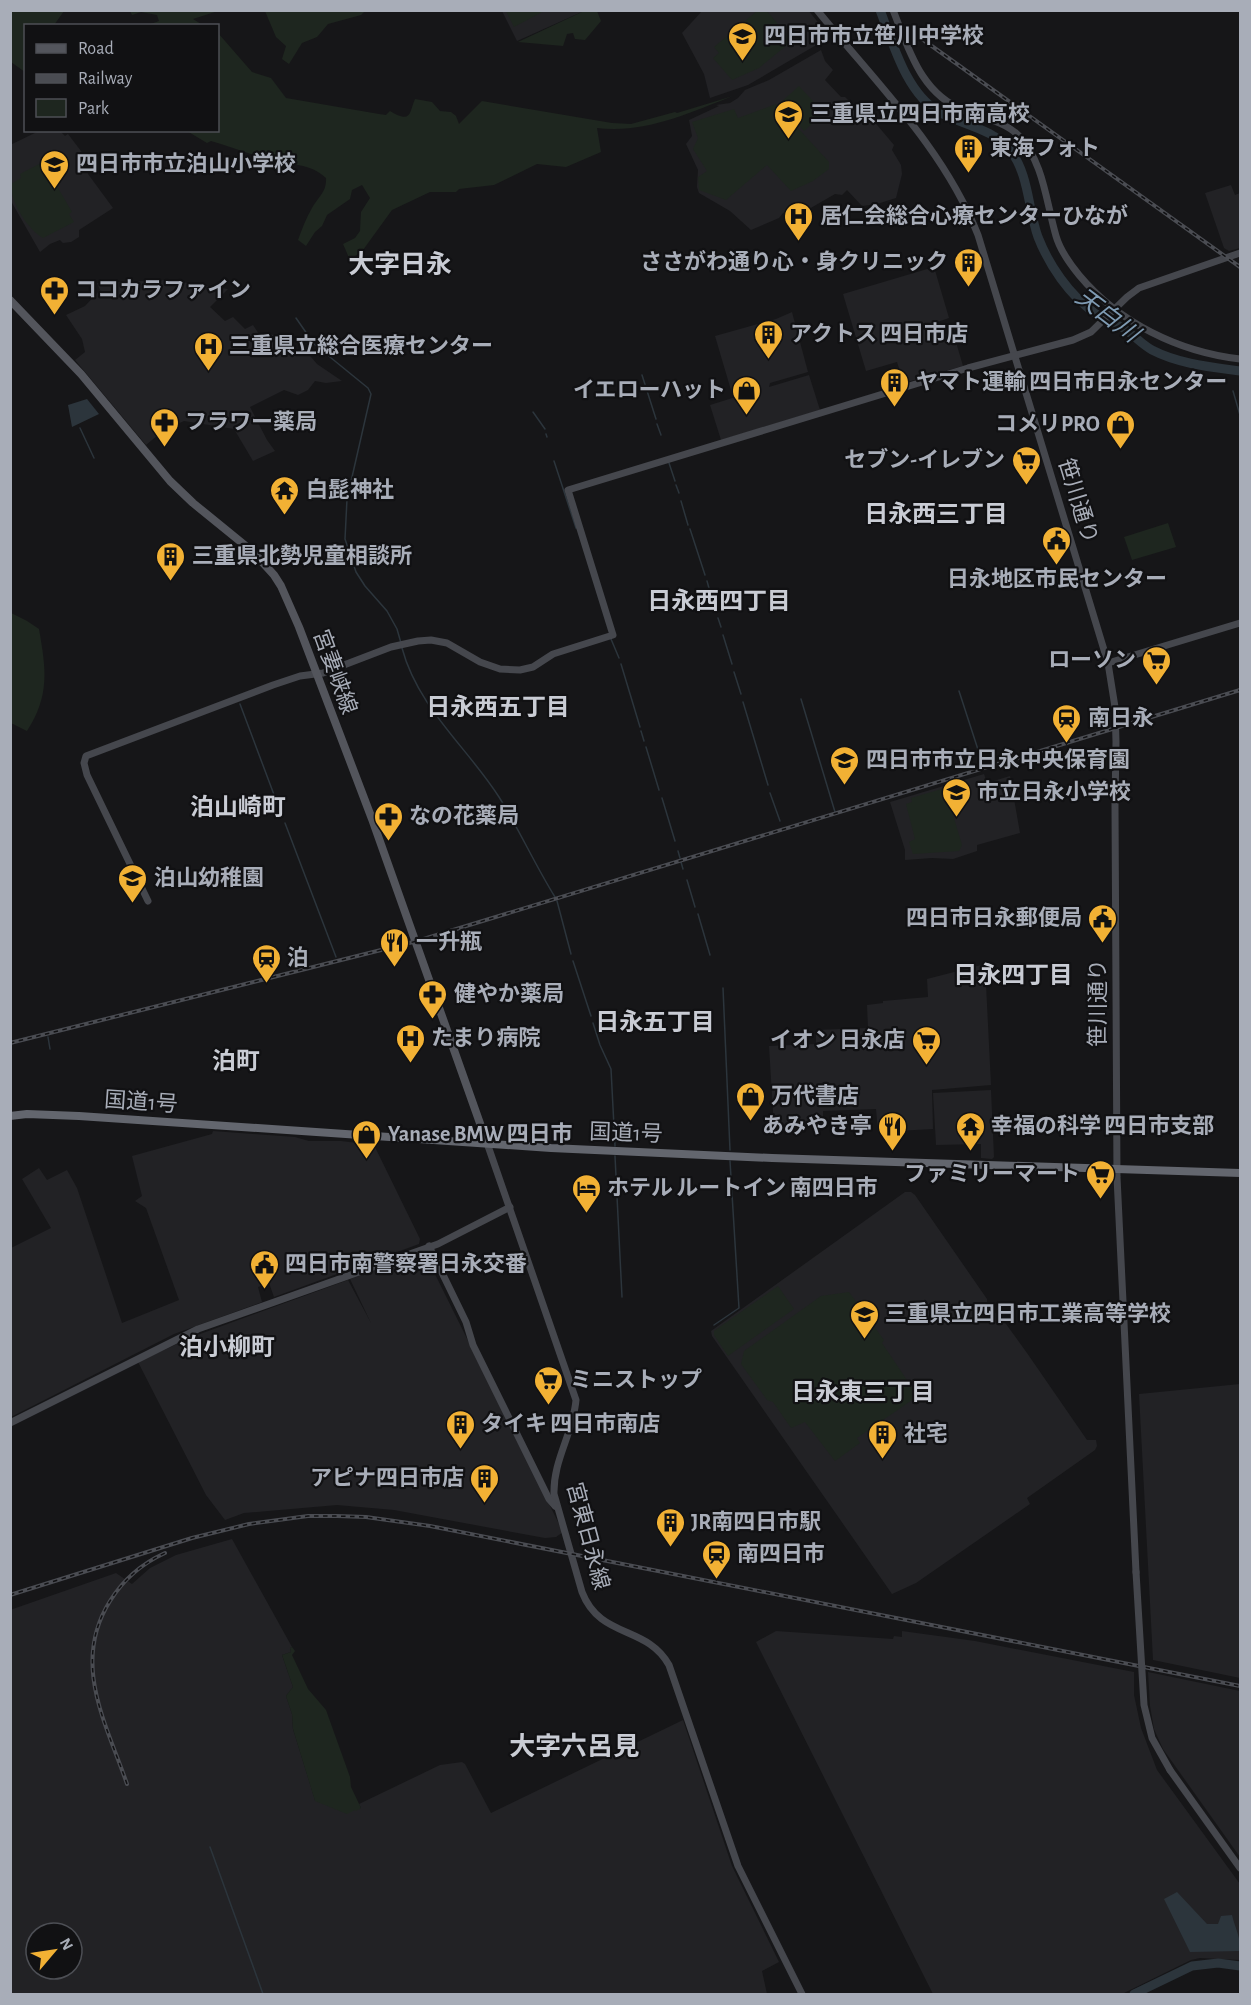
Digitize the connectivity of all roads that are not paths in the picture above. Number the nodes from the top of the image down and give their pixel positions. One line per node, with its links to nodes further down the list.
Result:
1 (817, 10): 6 (street, 笹川通り)
2 (893, 10): 5 (street)
3 (1240, 253): 5 (street)
4 (10, 300): 10 (main road, 宮妻峡線)
5 (1112, 311): 6 (street); 7 (street)
6 (1015, 356): 9 (street, 笹川通り); 10 (street)
7 (1240, 359)
8 (1240, 623): 9 (street)
9 (1108, 663): 14 (street, 笹川通り)
10 (316, 674): 11 (street); 13 (main road, 宮妻峡線)
11 (148, 901)
12 (10, 1116): 13 (highway, 国道1号)
13 (488, 1143): 14 (highway, 国道1号); 16 (street, 宮東日永線)
14 (1118, 1168): 15 (highway, 国道1号); 20 (street, 笹川通り, bridge)
15 (1240, 1173)
16 (510, 1208): 17 (street); 19 (street, 宮東日永線)
17 (429, 1246): 18 (street); 19 (street)
18 (10, 1423)
19 (558, 1507): 21 (street, 宮東日永線)
20 (1240, 1868)
21 (802, 1995)

